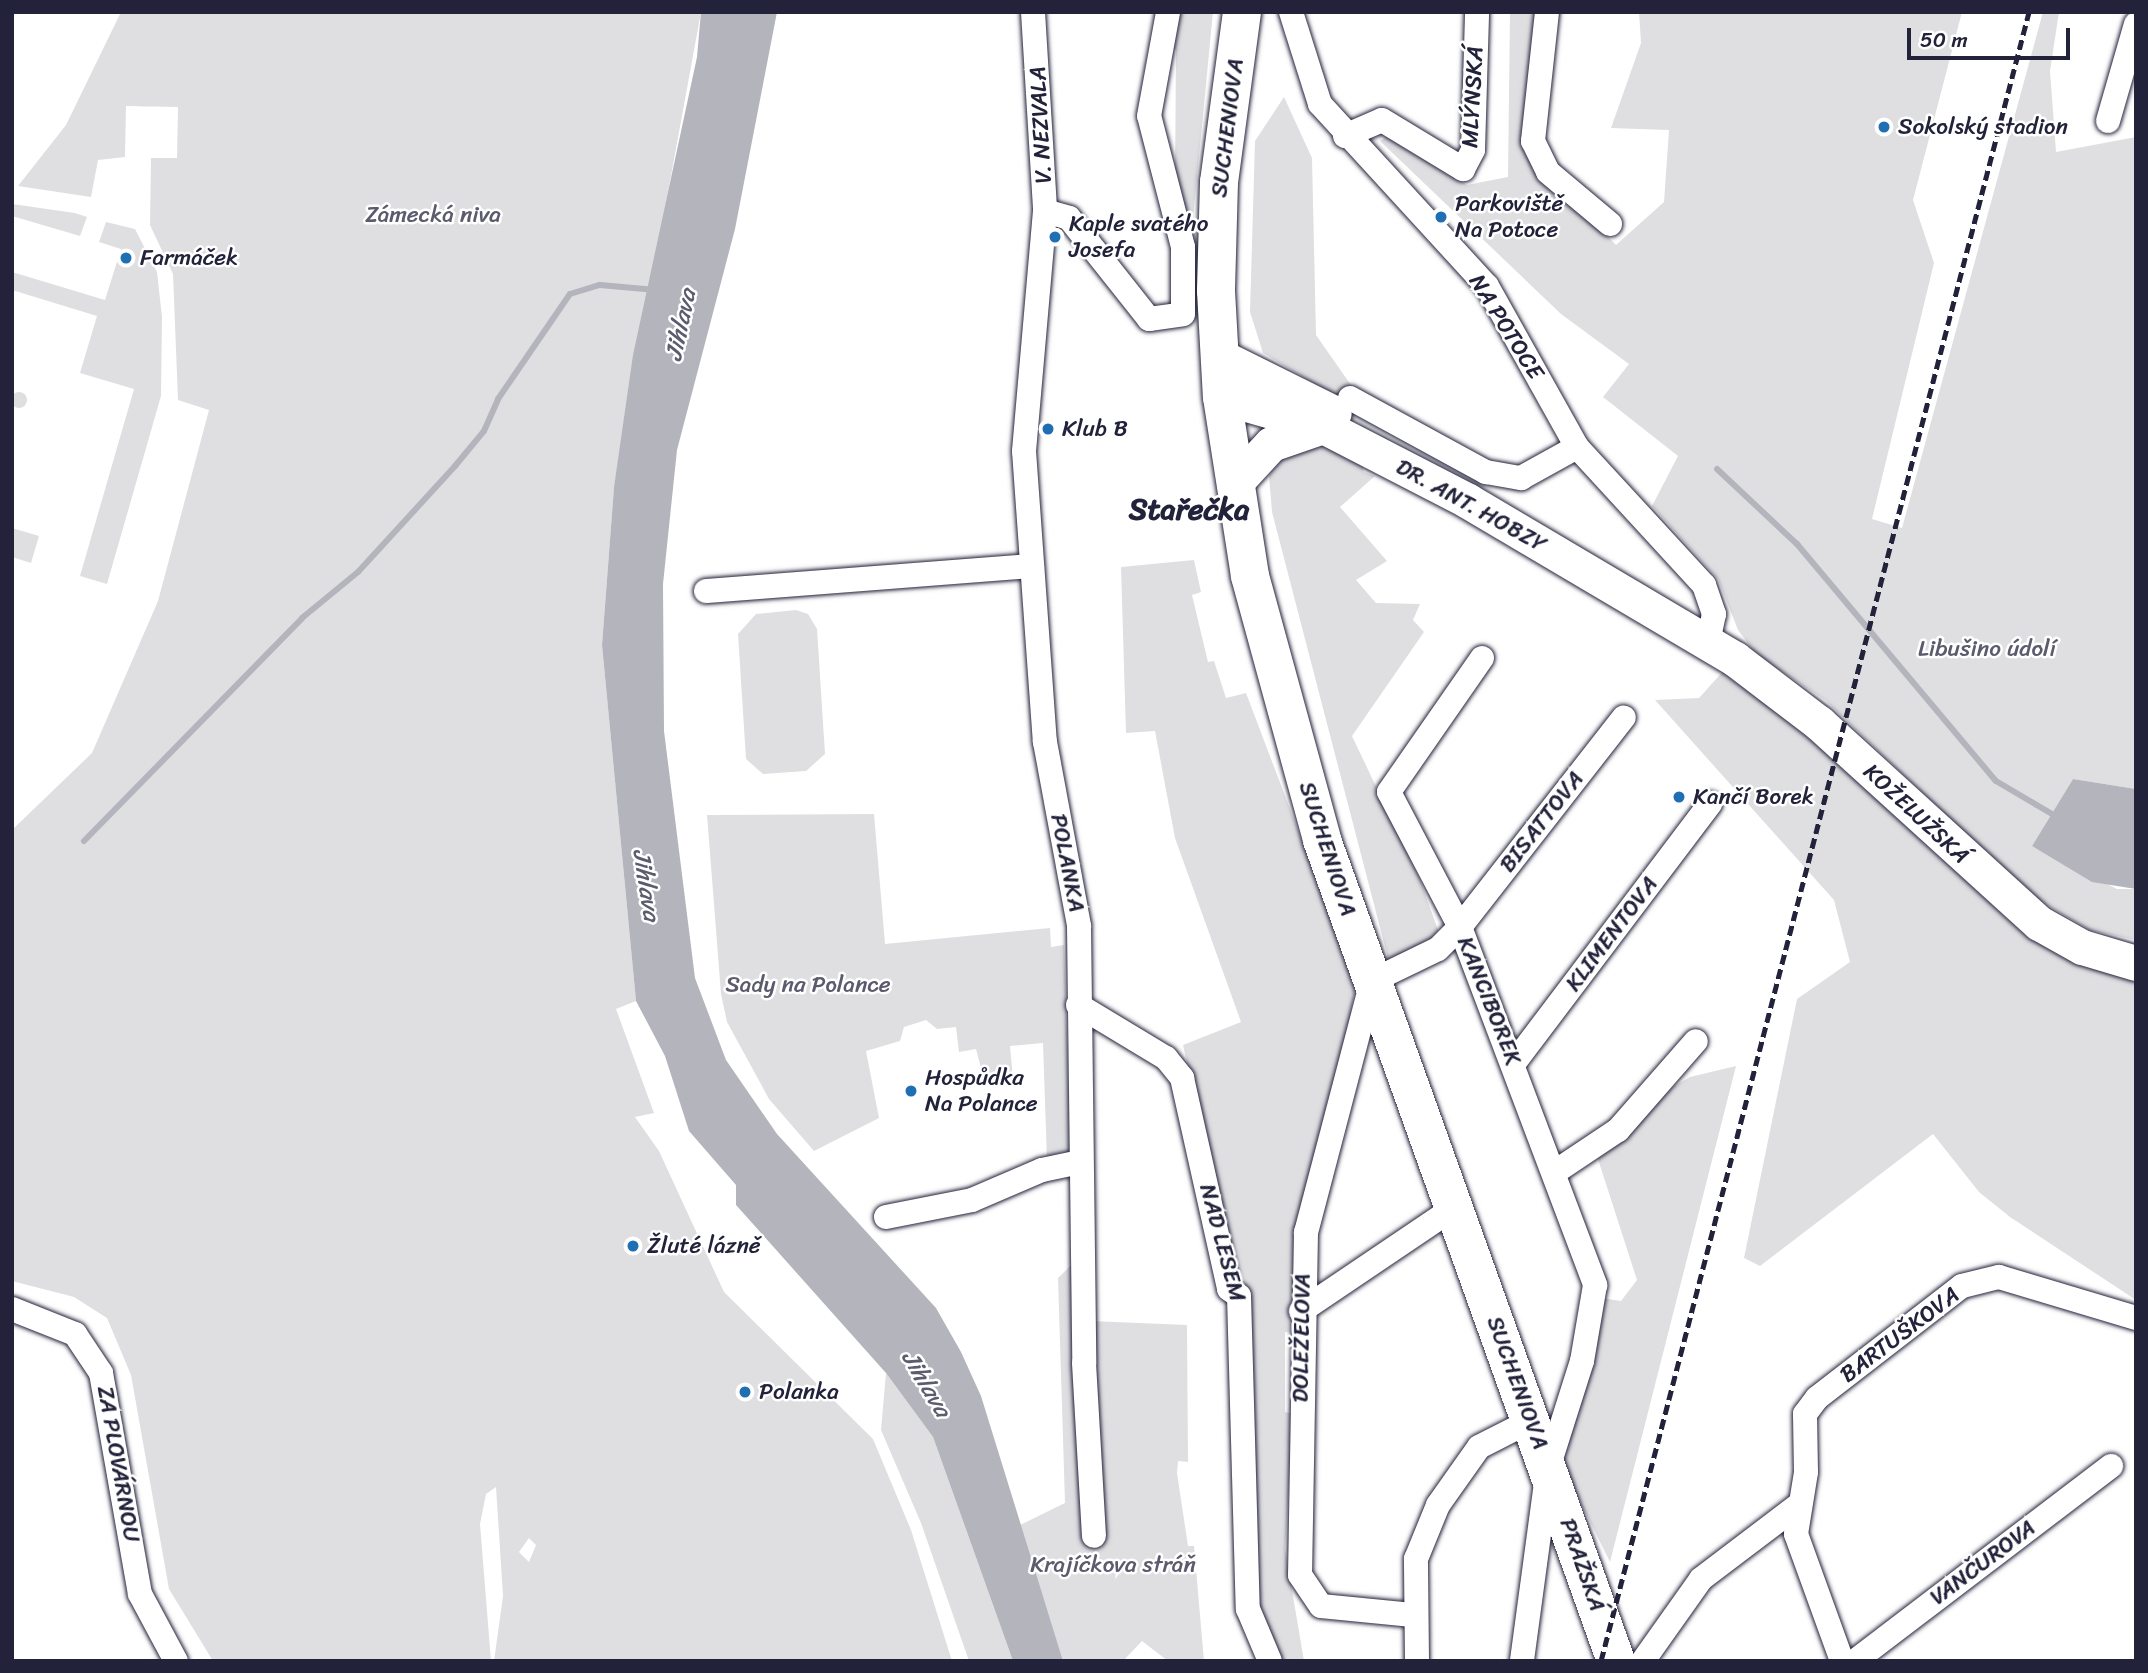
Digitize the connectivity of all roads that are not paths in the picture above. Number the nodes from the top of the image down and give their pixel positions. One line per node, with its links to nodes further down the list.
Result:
1 (1033, 12): 10 (street, V. NEZVALA)
2 (1168, 12): 10 (street, V. NEZVALA)
3 (1242, 12): 12 (main road, SUCHENIOVA)
4 (1291, 12): 9 (street, NA POTOCE)
5 (1477, 12): 9 (street, MLÝNSKÁ)
6 (1547, 12): 11 (street)
7 (2136, 24): 8 (street)
8 (2108, 121)
9 (1345, 136): 16 (street, NA POTOCE)
10 (1045, 211): 19 (street, POLANKA)
11 (1610, 224)
12 (1219, 356): 13 (main road, SUCHENIOVA); 18 (main road)
13 (1222, 397): 15 (main road, DR. ANT. HOBZY); 17 (main road, SUCHENIOVA)
14 (1350, 398): 16 (street, DR. ANT. HOBZY)
15 (1323, 426): 17 (main road); 18 (main road, DR. ANT. HOBZY)
16 (1577, 447): 21 (street, NA POTOCE)
17 (1234, 484): 27 (main road, SUCHENIOVA)
18 (1468, 500): 21 (main road, DR. ANT. HOBZY)
19 (1032, 566): 20 (street); 28 (street, POLANKA)
20 (706, 591)
21 (1708, 643): 26 (main road, KOŽELUŽSKÁ)
22 (1482, 659): 25 (street)
23 (1624, 717): 25 (street, BISATTOVA)
24 (1710, 804): 30 (street, KLIMENTOVA)
25 (1463, 937): 27 (street, KANCIBOREK); 30 (street, KANCIBOREK)
26 (2136, 963)
27 (1372, 981): 33 (main road, SUCHENIOVA); 36 (street, DOLEŽELOVA)
28 (1078, 1005): 31 (street, POLANKA); 45 (street, NAD LESEM)
29 (1696, 1041): 32 (street)
30 (1514, 1063): 32 (street, KANCIBOREK)
31 (1081, 1162): 34 (street); 42 (street, POLANKA)
32 (1555, 1172): 40 (street, KANCIBOREK)
33 (1452, 1209): 36 (street); 38 (main road, SUCHENIOVA)
34 (886, 1217)
35 (12, 1309): 44 (street, ZA PLOVÁRNOU)
36 (1301, 1311): 43 (street, DOLEŽELOVA)
37 (2136, 1318): 41 (street, BARTUŠKOVA)
38 (1530, 1421): 40 (main road, SUCHENIOVA); 43 (street)
39 (2111, 1466): 51 (street, VANČUROVA)
40 (1548, 1468): 47 (street, SUCHENIOVA); 48 (main road, PRAŽSKÁ)
41 (1797, 1506): 49 (street); 50 (street)
42 (1094, 1536)
43 (1413, 1615): 46 (street)
44 (176, 1661)
45 (1270, 1661)
46 (1417, 1661)
47 (1522, 1661)
48 (1616, 1661)
49 (1643, 1661)
50 (1842, 1661)
51 (1855, 1661)

